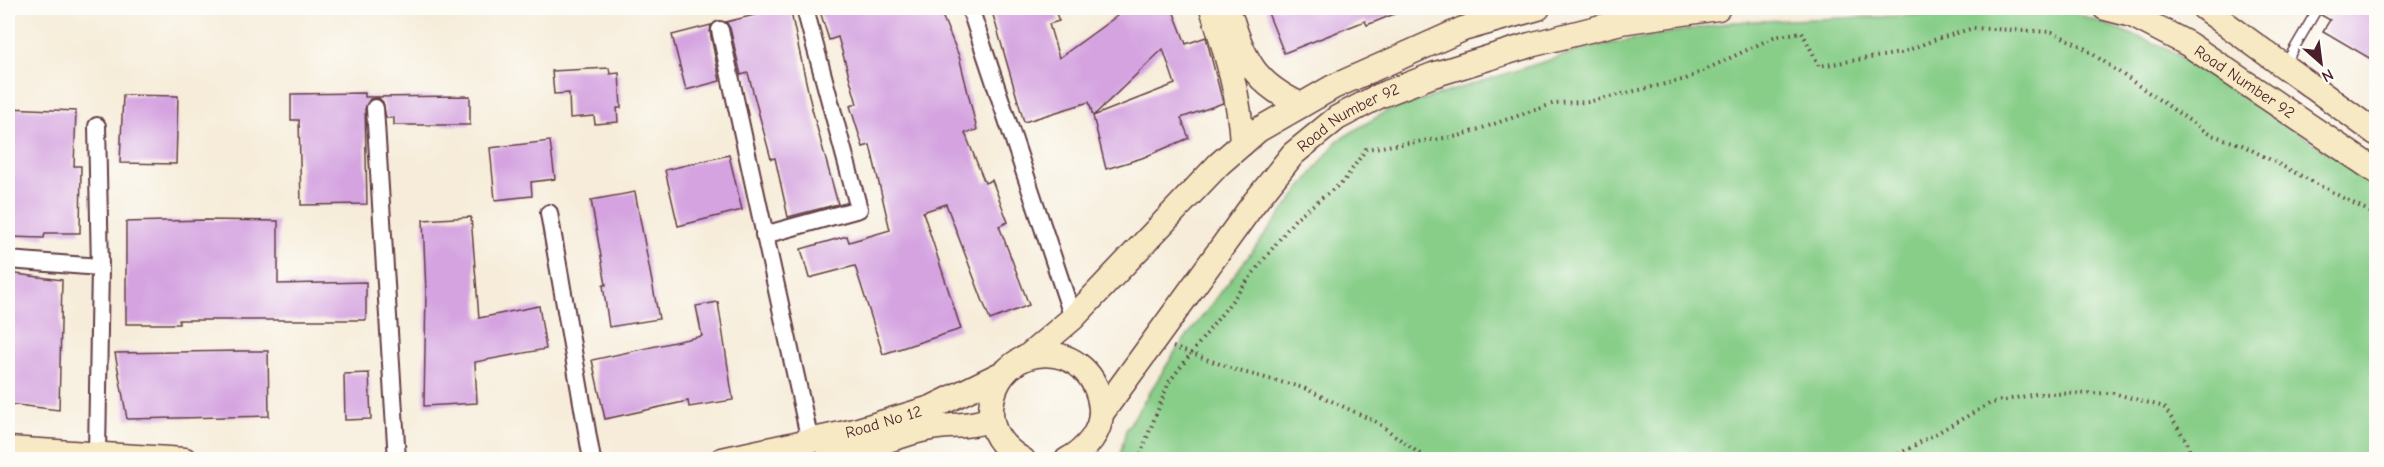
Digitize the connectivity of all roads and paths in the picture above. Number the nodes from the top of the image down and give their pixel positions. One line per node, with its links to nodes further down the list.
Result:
1 (970, 8): 25 (street)
2 (1212, 8): 18 (main road)
3 (1227, 8): 14 (main road)
4 (1538, 8): 10 (main road, Road Number 92)
5 (1718, 8): 12 (main road, Road Number 92)
6 (2105, 8): 19 (main road, Road Number 92)
7 (2204, 8): 13 (main road)
8 (2318, 8): 13 (lane)
9 (805, 9): 22 (street)
10 (1463, 29): 12 (main road); 14 (main road, Road Number 92)
11 (720, 30): 22 (street)
12 (1473, 63): 26 (main road, Road Number 92)
13 (2284, 66): 17 (main road)
14 (1301, 105): 18 (main road, Road Number 92)
15 (375, 108): 37 (street)
16 (97, 126): 24 (street)
17 (2376, 133)
18 (1242, 144): 25 (main road, Road Number 92)
19 (2376, 171)
20 (549, 213): 38 (street)
21 (2376, 215): 27 (path)
22 (764, 235): 32 (street)
23 (8, 260): 24 (street)
24 (100, 267): 34 (street)
25 (1073, 318): 28 (main road, Road Number 92)
26 (1154, 341): 27 (path); 30 (main road, Road Number 92)
27 (1191, 353): 42 (path); 43 (path)
28 (1027, 357): 29 (main road, Road No 12); 30 (main road)
29 (1005, 372): 31 (main road); 32 (main road, Road No 12)
30 (1101, 414): 35 (main road, Road Number 92)
31 (996, 439): 40 (main road); 41 (main road)
32 (810, 441): 39 (main road, Road No 12)
33 (8, 449): 34 (main road)
34 (97, 453): 36 (main road)
35 (1075, 458)
36 (185, 459)
37 (397, 459)
38 (592, 459)
39 (722, 459)
40 (826, 459)
41 (1023, 459)
42 (1138, 459)
43 (1428, 459)
44 (1888, 459): 45 (path)
45 (2192, 459)

